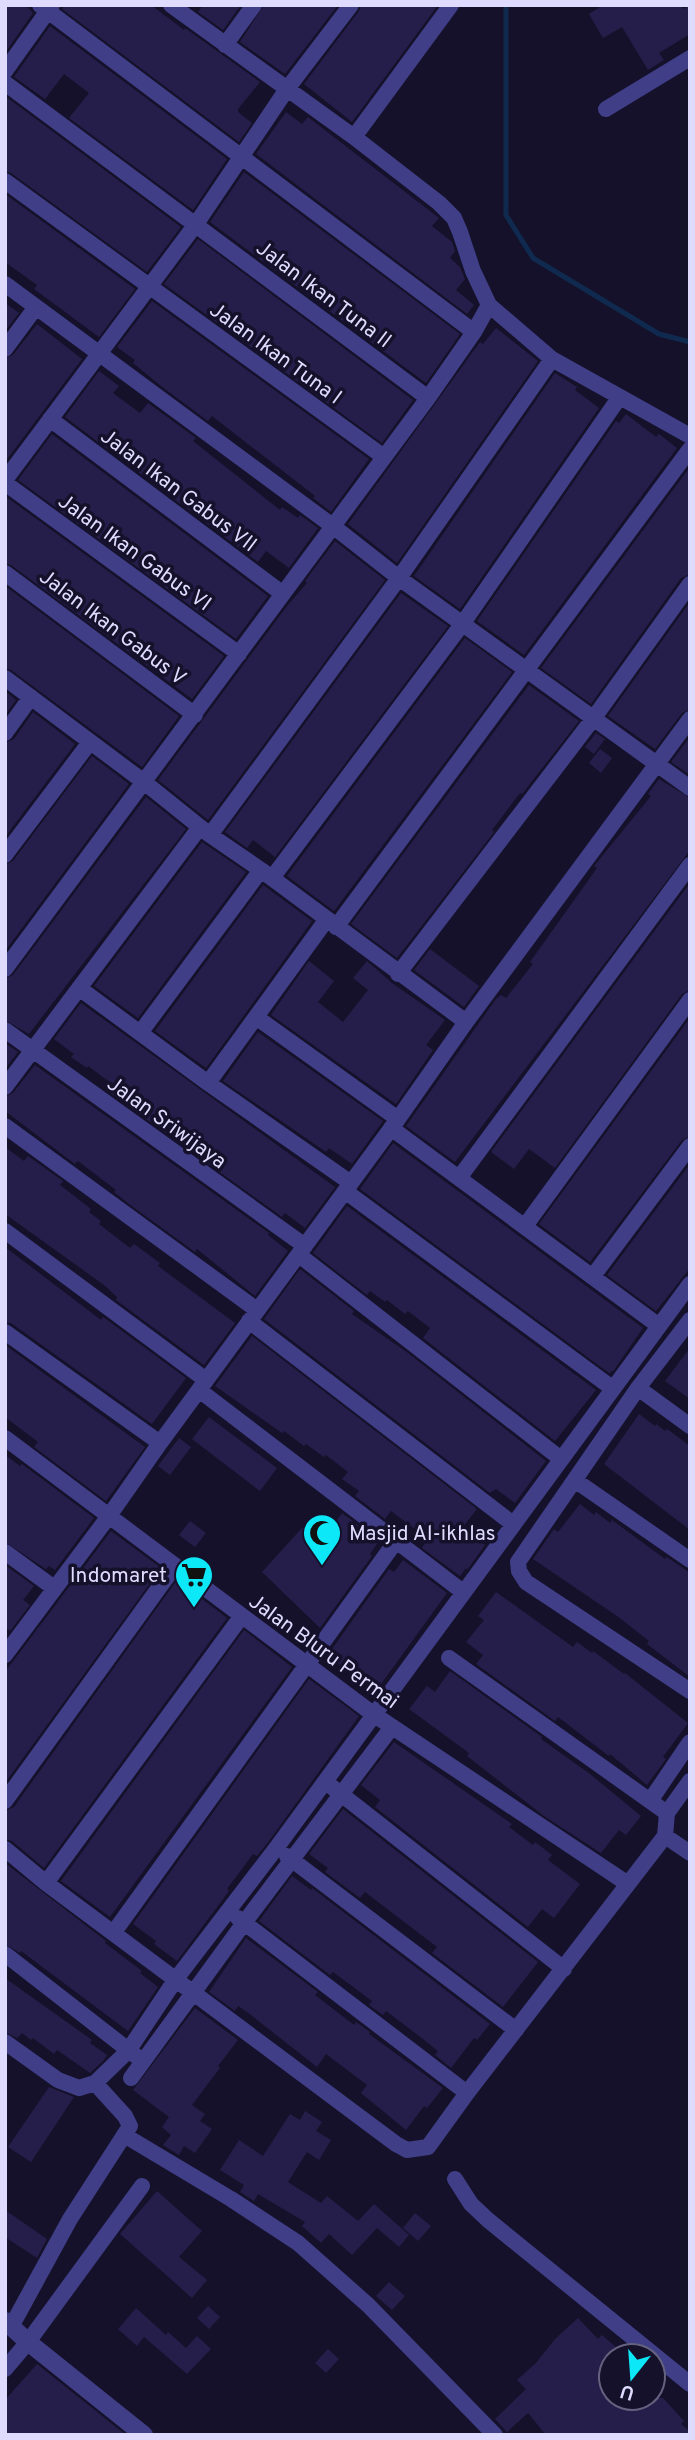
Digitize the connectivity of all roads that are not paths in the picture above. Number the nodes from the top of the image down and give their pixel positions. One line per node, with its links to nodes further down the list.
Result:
1 (171, 5): 6 (street)
2 (254, 5): 6 (street)
3 (351, 5): 10 (street)
4 (451, 5): 12 (street)
5 (47, 7): 8 (street); 13 (street)
6 (225, 45): 10 (street)
7 (690, 58): 11 (street)
8 (5, 71)
9 (5, 83): 15 (street, Jalan Ikan Tuna II)
10 (287, 89): 12 (street); 13 (street)
11 (606, 109)
12 (354, 137): 18 (street)
13 (240, 156): 15 (street); 20 (street)
14 (5, 181): 17 (street, Jalan Ikan Tuna I)
15 (196, 224): 17 (street); 24 (street, Jalan Ikan Tuna II)
16 (5, 284): 19 (street)
17 (146, 284): 22 (street); 29 (street, Jalan Ikan Tuna I)
18 (489, 305): 20 (street); 23 (street)
19 (36, 307): 21 (street); 22 (street)
20 (474, 332): 24 (street)
21 (5, 349)
22 (99, 354): 26 (street); 31 (street)
23 (552, 359): 25 (street); 33 (street)
24 (428, 398): 29 (street)
25 (619, 398): 27 (street); 36 (street)
26 (50, 419): 30 (street); 35 (street, Jalan Ikan Gabus VII)
27 (690, 436)
28 (690, 449): 38 (street)
29 (384, 457): 31 (street)
30 (5, 481): 37 (street, Jalan Ikan Gabus VI)
31 (334, 527): 33 (street); 35 (street)
32 (5, 573): 41 (street, Jalan Ikan Gabus V)
33 (399, 578): 36 (street); 49 (street)
34 (690, 584): 42 (street)
35 (284, 594): 37 (street)
36 (463, 623): 38 (street); 52 (street)
37 (239, 654): 41 (street)
38 (527, 670): 42 (street); 53 (street)
39 (5, 678): 40 (street)
40 (31, 698): 44 (street); 45 (street)
41 (195, 715): 47 (street)
42 (593, 719): 46 (street); 55 (street)
43 (690, 719): 46 (street)
44 (5, 733)
45 (90, 741): 47 (street); 50 (street)
46 (657, 763): 48 (street); 59 (street)
47 (144, 782): 49 (street); 54 (street)
48 (690, 788)
49 (204, 831): 52 (street); 56 (street)
50 (5, 855)
51 (690, 865): 68 (street)
52 (266, 874): 53 (street); 61 (street)
53 (331, 923): 55 (street); 58 (street)
54 (5, 969)
55 (398, 974): 59 (street)
56 (79, 988): 61 (street); 62 (street)
57 (690, 1000): 70 (street)
58 (256, 1017): 63 (street); 65 (street)
59 (466, 1022): 65 (street)
60 (5, 1030): 62 (street, Jalan Sriwijaya)
61 (140, 1033): 63 (street)
62 (32, 1051): 64 (street); 72 (street, Jalan Sriwijaya)
63 (208, 1083): 69 (street)
64 (5, 1087)
65 (394, 1124): 68 (street); 69 (street)
66 (5, 1126): 75 (street)
67 (690, 1146): 73 (street)
68 (459, 1178): 70 (street)
69 (348, 1187): 72 (street); 80 (street)
70 (525, 1226): 73 (street)
71 (5, 1231): 79 (street)
72 (302, 1251): 75 (street); 85 (street, Jalan Sriwijaya)
73 (593, 1276): 77 (street)
74 (690, 1284): 77 (street)
75 (253, 1315): 79 (street); 88 (street)
76 (690, 1320): 81 (street)
77 (659, 1326): 80 (street)
78 (5, 1332): 84 (street)
79 (202, 1385): 84 (street); 89 (street)
80 (612, 1388): 85 (street)
81 (638, 1388): 82 (street); 86 (street)
82 (690, 1426)
83 (5, 1438): 87 (street, Jalan Bluru Permai)
84 (160, 1443): 87 (street)
85 (561, 1459): 88 (street)
86 (576, 1481): 91 (street); 99 (street)
87 (109, 1516): 92 (street, Jalan Bluru Permai); 93 (street)
88 (513, 1524): 94 (street)
89 (396, 1541): 94 (street); 98 (street)
90 (5, 1552): 93 (street)
91 (690, 1560)
92 (174, 1567): 95 (street, Jalan Bluru Permai); 106 (street)
93 (54, 1588): 96 (street)
94 (463, 1592): 100 (street)
95 (241, 1617): 98 (street, Jalan Bluru Permai); 114 (street)
96 (6, 1652)
97 (449, 1658): 107 (street)
98 (307, 1666): 100 (street, Jalan Bluru Permai); 118 (street)
99 (690, 1691)
100 (373, 1714): 101 (street, Jalan Bluru Permai); 103 (street)
101 (392, 1727): 105 (street); 115 (street, Jalan Bluru Permai)
102 (690, 1742): 107 (street)
103 (326, 1781): 105 (street); 110 (street)
104 (690, 1781): 108 (street)
105 (340, 1794): 113 (street); 120 (street)
106 (5, 1801)
107 (650, 1801): 108 (street)
108 (667, 1813): 109 (street)
109 (665, 1836): 112 (street); 115 (street)
110 (277, 1847): 113 (street); 116 (street)
111 (5, 1849): 114 (street)
112 (690, 1853)
113 (293, 1861): 117 (street); 123 (street)
114 (47, 1883): 118 (street)
115 (628, 1884): 120 (street)
116 (229, 1910): 117 (street); 121 (street)
117 (244, 1923): 122 (street); 129 (street)
118 (114, 1931): 121 (street)
119 (5, 1954): 125 (street)
120 (564, 1969): 123 (street)
121 (176, 1979): 122 (street); 125 (street)
122 (194, 1992): 126 (street); 129 (street)
123 (516, 2030): 129 (street)
124 (5, 2042): 128 (street)
125 (128, 2051): 126 (street); 128 (street)
126 (145, 2060): 127 (street)
127 (131, 2078)
128 (95, 2084): 130 (street)
129 (467, 2093)
130 (124, 2135): 133 (street); 138 (street)
131 (455, 2179): 136 (street)
132 (142, 2186): 134 (street)
133 (8, 2324): 134 (street)
134 (28, 2343): 135 (street); 137 (street)
135 (5, 2369)
136 (690, 2384)
137 (144, 2435)
138 (495, 2435)

